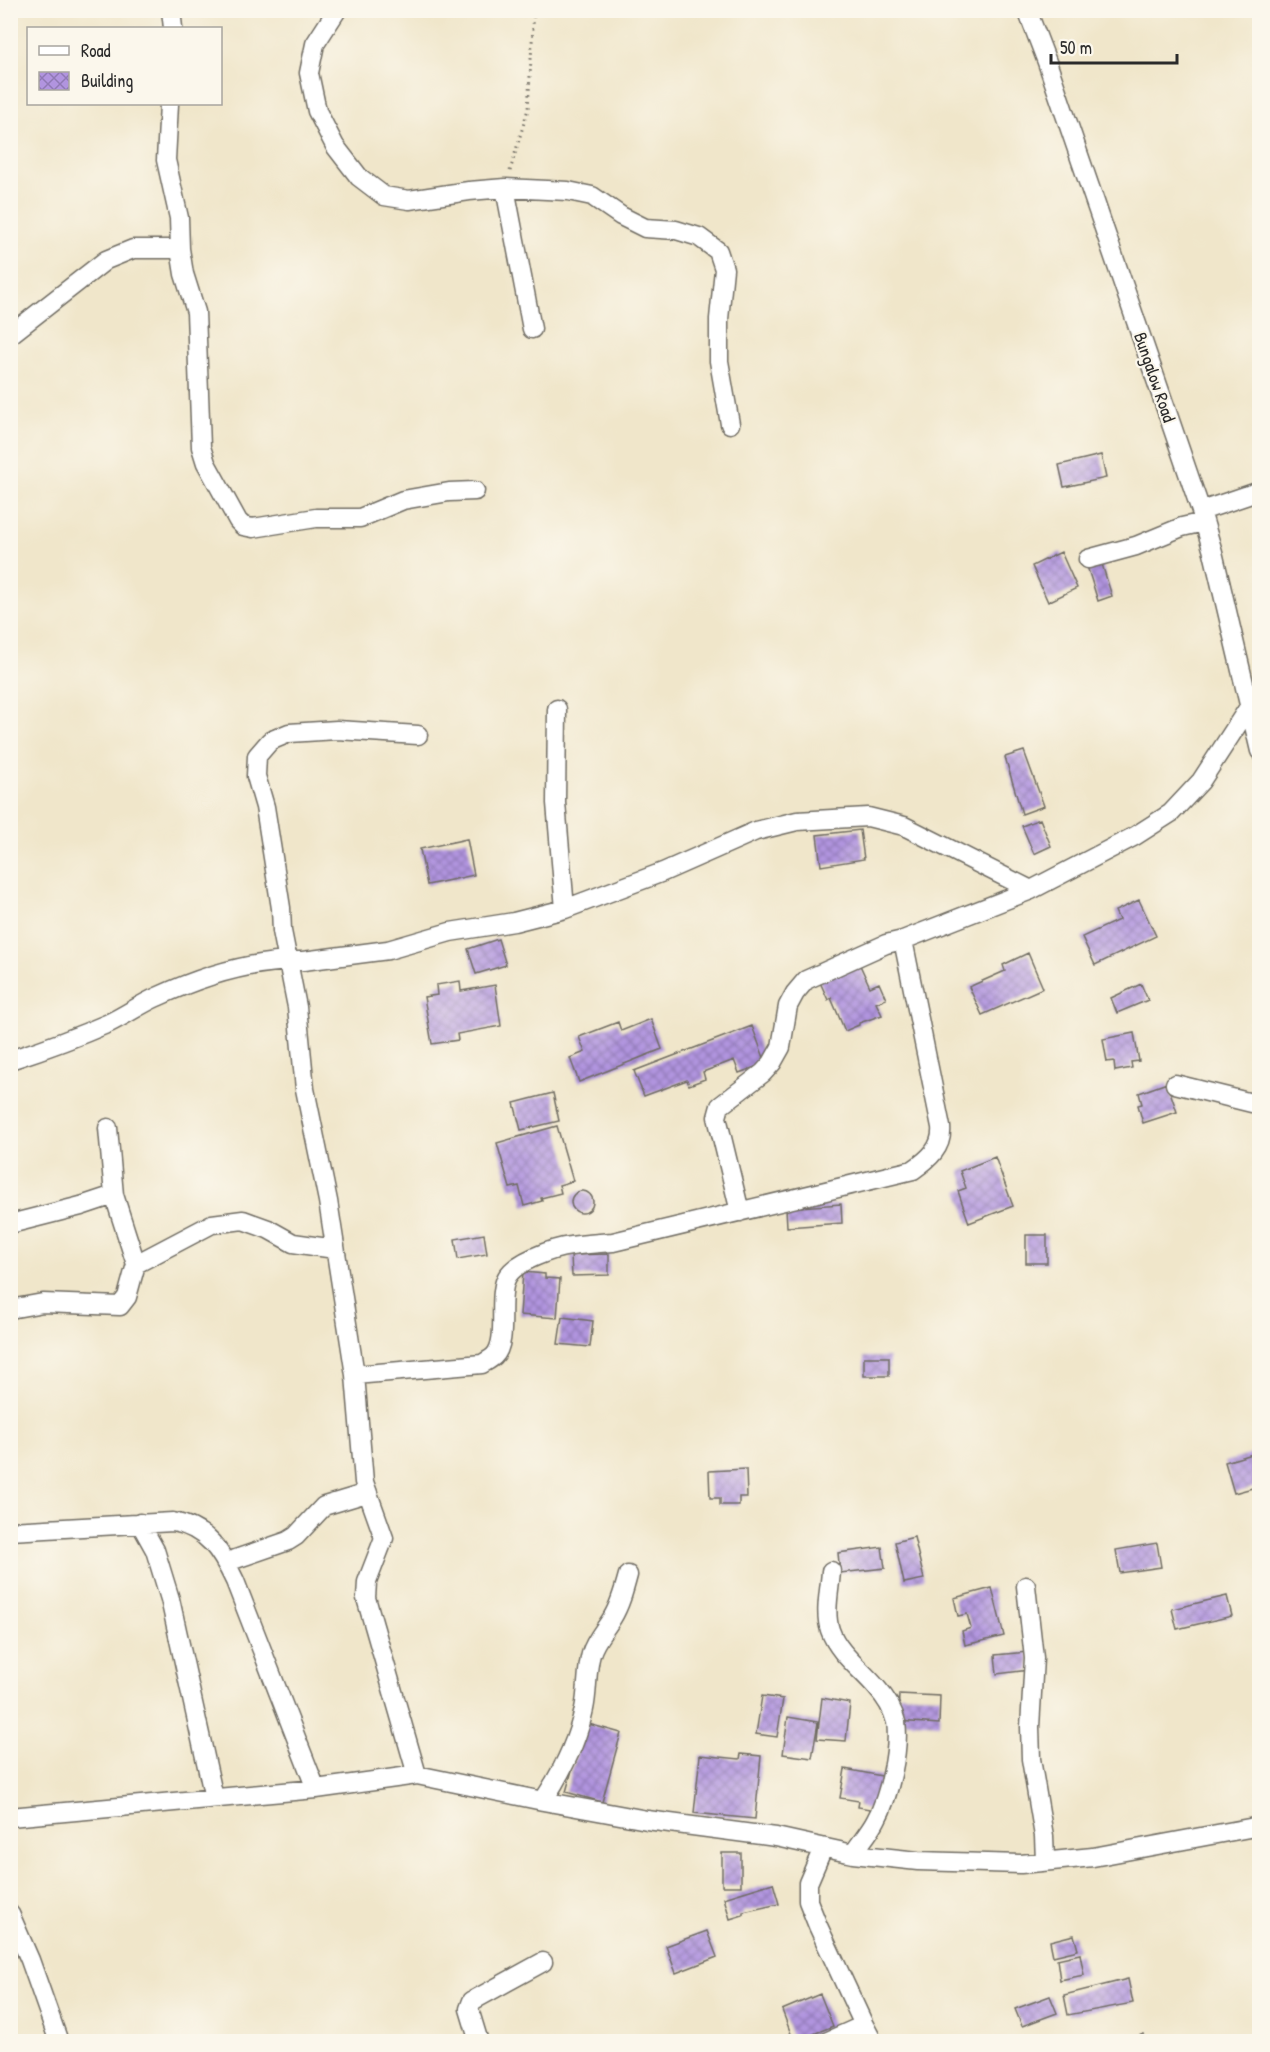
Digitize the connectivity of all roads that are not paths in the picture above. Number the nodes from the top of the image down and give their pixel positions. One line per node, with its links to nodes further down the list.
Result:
1 (171, 10): 4 (street)
2 (337, 10): 6 (street)
3 (1027, 10): 13 (street, Bungalow Road)
4 (173, 27)
5 (169, 105): 7 (street)
6 (505, 189): 8 (street); 10 (street)
7 (180, 249): 9 (street); 12 (street)
8 (532, 329)
9 (10, 335)
10 (730, 424)
11 (1260, 491): 13 (street)
12 (475, 492)
13 (1203, 517): 14 (street); 15 (street, Bungalow Road)
14 (1088, 559)
15 (1254, 705): 18 (street, Bungalow Road); 19 (street)
16 (557, 709): 20 (street)
17 (418, 735): 22 (street)
18 (1260, 751)
19 (1031, 890): 20 (street); 21 (street)
20 (566, 909): 22 (street)
21 (903, 940): 28 (street); 28 (street)
22 (289, 961): 23 (street); 30 (street)
23 (10, 1060)
24 (1175, 1083): 25 (street)
25 (1260, 1105)
26 (108, 1128): 27 (street)
27 (114, 1195): 29 (street); 31 (street)
28 (740, 1212): 33 (street)
29 (10, 1224)
30 (335, 1249): 31 (street); 33 (street)
31 (136, 1264): 32 (street)
32 (10, 1309)
33 (355, 1375): 34 (street)
34 (367, 1493): 37 (street); 41 (street)
35 (140, 1524): 36 (street); 37 (street); 43 (street)
36 (10, 1531)
37 (227, 1562): 42 (street)
38 (831, 1571): 48 (street)
39 (628, 1575): 44 (street)
40 (1026, 1586): 49 (street)
41 (417, 1775): 42 (street); 44 (street)
42 (316, 1790): 43 (street)
43 (214, 1798): 45 (street)
44 (543, 1801): 47 (street)
45 (10, 1817)
46 (1260, 1826): 49 (street)
47 (824, 1848): 48 (street); 52 (street)
48 (852, 1854): 49 (street)
49 (1045, 1861)
50 (10, 1914): 53 (street)
51 (543, 1962): 54 (street)
52 (864, 2025): 55 (street); 56 (street)
53 (59, 2042)
54 (478, 2042)
55 (826, 2042)
56 (873, 2042)

